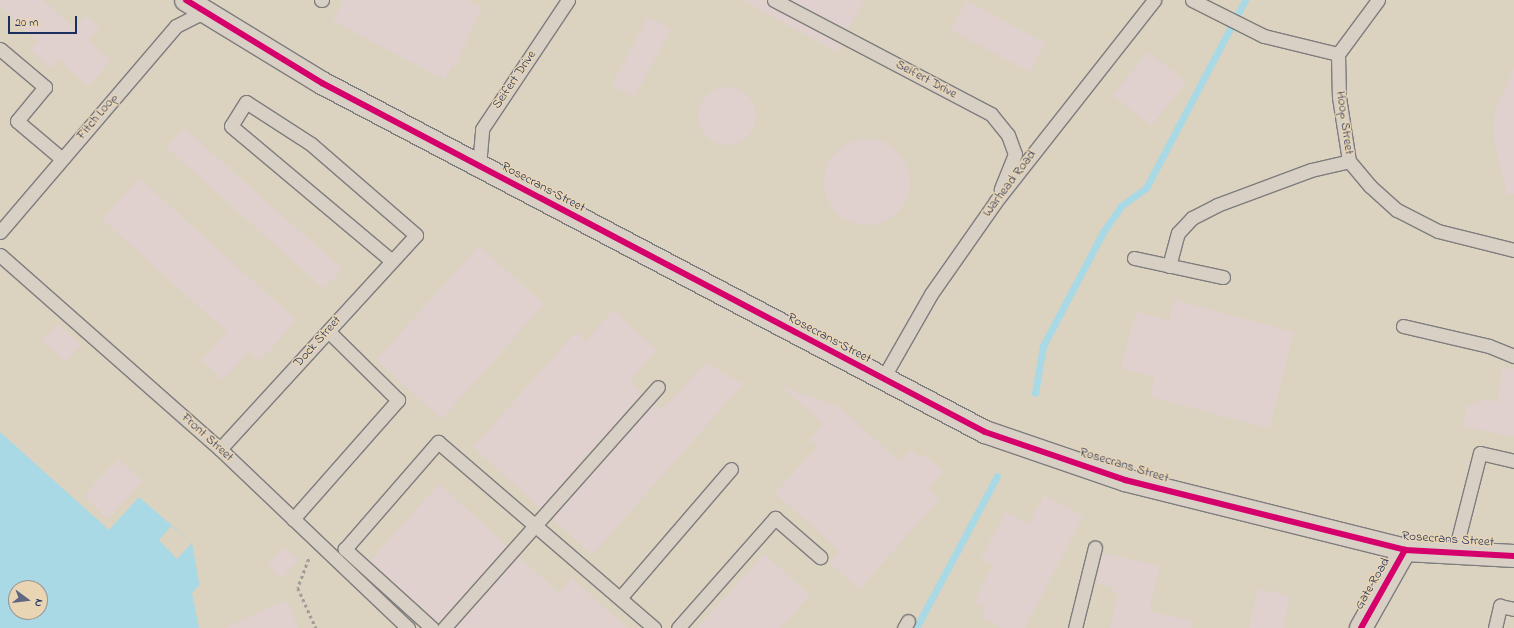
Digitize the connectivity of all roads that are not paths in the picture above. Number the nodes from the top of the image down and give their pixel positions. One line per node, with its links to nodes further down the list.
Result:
1 (568, 0): 11 (lane, Seifert Drive)
2 (774, 0): 12 (lane, Seifert Drive)
3 (1154, 0): 12 (lane, Warhead Road)
4 (1192, 0): 8 (lane)
5 (1378, 0): 8 (lane)
6 (195, 6): 9 (lane, Fitch Loop); 11 (street, Rosecrans Street)
7 (0, 49): 9 (lane)
8 (1338, 54): 10 (lane, Hoop Street)
9 (62, 159): 13 (lane, Fitch Loop)
10 (1349, 161): 14 (lane, Hoop Street); 18 (lane)
11 (479, 166): 23 (street, Rosecrans Street)
12 (996, 201): 23 (lane, Warhead Road)
13 (0, 232)
14 (1514, 250)
15 (0, 255): 25 (lane, Front Street)
16 (1134, 258): 18 (lane)
17 (392, 261): 17 (lane, Dock Street); 21 (lane, Dock Street)
18 (1169, 266): 19 (lane)
19 (1223, 277)
20 (1403, 326): 22 (lane)
21 (328, 331): 25 (lane, Dock Street); 28 (lane)
22 (1514, 356)
23 (882, 380): 31 (street, Rosecrans Street)
24 (658, 387): 29 (lane)
25 (220, 449): 28 (lane, Front Street)
26 (1514, 461): 32 (lane)
27 (731, 469): 35 (lane)
28 (293, 519): 37 (lane, Front Street)
29 (535, 526): 35 (lane); 38 (lane); 39 (lane)
30 (1095, 547): 42 (lane)
31 (1405, 550): 32 (street, Rosecrans Street); 43 (street, Gate Road)
32 (1455, 551): 33 (street, Rosecrans Street)
33 (1514, 556)
34 (820, 557): 41 (lane)
35 (620, 598): 40 (lane)
36 (1514, 610): 44 (lane)
37 (408, 628)
38 (432, 628)
39 (444, 628)
40 (654, 628)
41 (678, 628)
42 (1075, 628)
43 (1361, 628)
44 (1495, 628)

